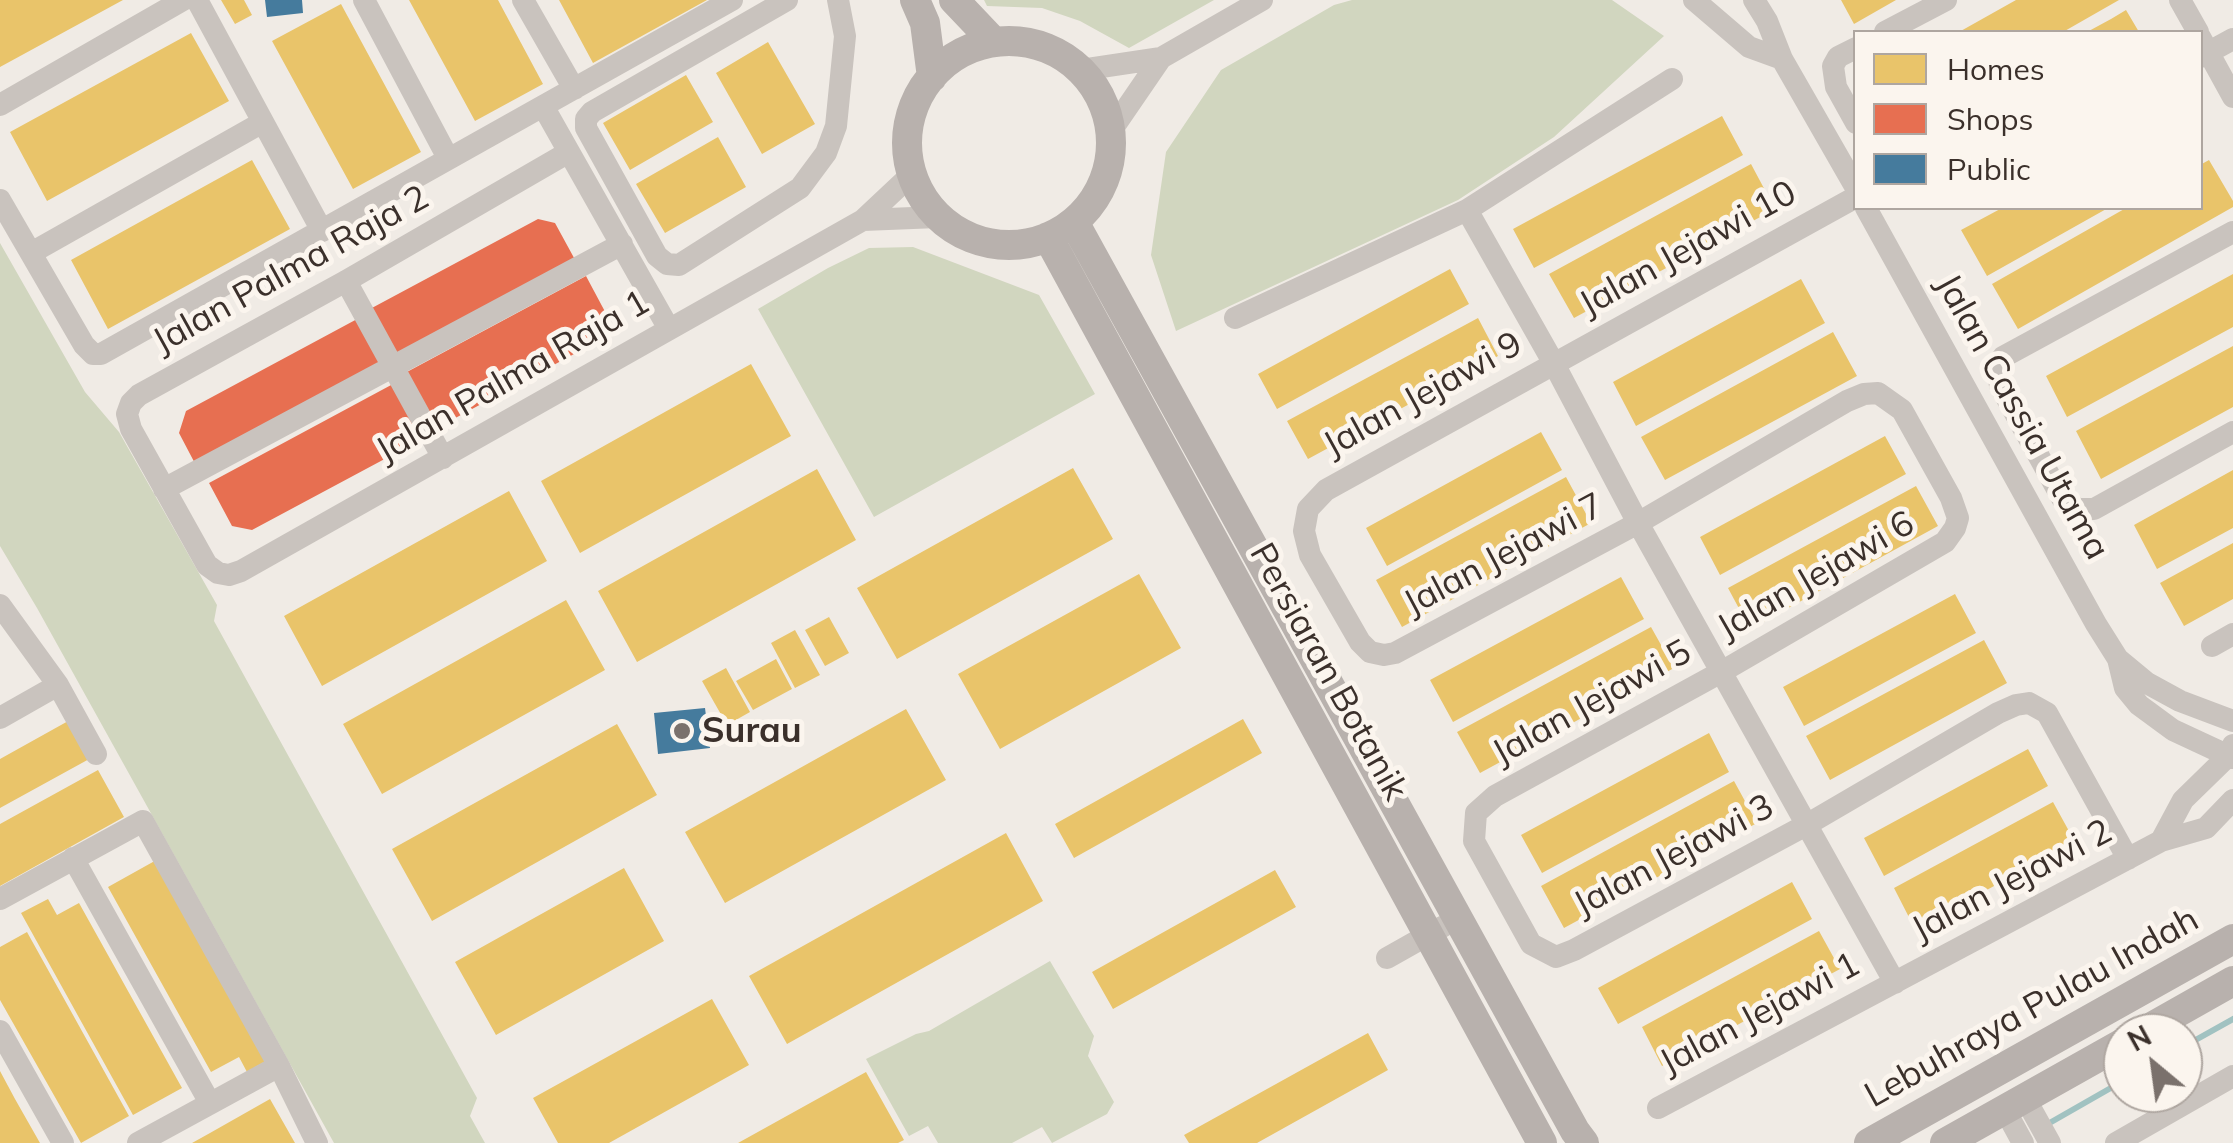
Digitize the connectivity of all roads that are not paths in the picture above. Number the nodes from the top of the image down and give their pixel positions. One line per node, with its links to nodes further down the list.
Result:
1 (183, 0): 29 (street)
2 (197, 0): 32 (street)
3 (364, 0): 35 (street)
4 (523, 0): 27 (street)
5 (732, 0): 27 (street)
6 (787, 0): 40 (street)
7 (838, 0): 40 (street)
8 (914, 0): 25 (main road)
9 (954, 0): 18 (main road)
10 (1262, 0): 22 (street)
11 (1694, 0): 23 (street)
12 (1754, 0): 23 (street)
13 (1946, 0): 15 (street)
14 (2180, 0): 16 (street)
15 (1888, 30)
16 (2195, 30)
17 (2233, 39): 19 (street)
18 (994, 42): 24 (main road); 25 (main road)
19 (2203, 45)
20 (2203, 47): 28 (street)
21 (1853, 50): 31 (street)
22 (1161, 58): 24 (street); 33 (street)
23 (1782, 59): 37 (street)
24 (1080, 70): 33 (main road)
25 (932, 76): 36 (main road)
26 (1672, 79): 41 (street)
27 (574, 89): 30 (street)
28 (2233, 98)
29 (0, 105)
30 (543, 106): 34 (street); 35 (street)
31 (1853, 118)
32 (263, 122): 47 (street); 50 (street)
33 (1111, 132): 46 (main road)
34 (569, 152): 45 (street); 51 (street, Jalan Palma Raja 2)
35 (448, 158): 47 (street)
36 (912, 174): 43 (main road); 44 (street)
37 (1853, 183)
38 (1853, 199): 54 (street, Jalan Jejawi 10)
39 (0, 200): 50 (street)
40 (630, 207): 45 (street)
41 (1467, 210): 52 (street); 54 (street)
42 (1867, 210): 65 (street, Jalan Cassia Utama)
43 (938, 216): 44 (street, Jalan Palma Raja 1); 46 (main road)
44 (863, 220): 53 (street, Jalan Palma Raja 1)
45 (609, 222): 49 (street)
46 (1061, 229): 78 (main road); 79 (main road, Persiaran Botanik)
47 (322, 231): 50 (street)
48 (2233, 232): 56 (street)
49 (622, 244): 53 (street); 55 (street)
50 (31, 253)
51 (346, 281): 55 (street); 58 (street, Jalan Palma Raja 2)
52 (1235, 318)
53 (669, 329): 57 (street, Jalan Palma Raja 1)
54 (1553, 362): 59 (street); 64 (street, Jalan Jejawi 9)
55 (393, 368): 57 (street); 58 (street)
56 (2233, 432)
57 (443, 458): 58 (street, Jalan Palma Raja 1)
58 (164, 489)
59 (1638, 523): 60 (street, Jalan Jejawi 7); 64 (street, Jalan Jejawi 7); 66 (street)
60 (1945, 542): 66 (street, Jalan Jejawi 6)
61 (0, 605): 67 (street)
62 (2233, 634): 63 (street)
63 (2212, 646)
64 (1404, 649)
65 (2118, 659): 69 (street, Jalan Cassia Utama); 70 (street, Jalan Cassia Utama)
66 (1723, 671): 73 (street); 81 (street, Jalan Jejawi 5)
67 (58, 686): 68 (street); 71 (street)
68 (0, 718)
69 (2233, 721)
70 (2231, 753): 74 (street, Jalan Jejawi 2)
71 (96, 754)
72 (2233, 800): 74 (street, Jalan Jejawi 2)
73 (1808, 824): 76 (street, Jalan Jejawi 3); 81 (street, Jalan Jejawi 3); 84 (street)
74 (2161, 842): 76 (street, Jalan Jejawi 2)
75 (74, 858): 77 (street); 88 (street); 90 (street)
76 (2128, 860): 84 (street, Jalan Jejawi 2)
77 (0, 899)
78 (1458, 918): 79 (street); 97 (main road)
79 (1430, 935): 82 (street); 96 (main road, Persiaran Botanik)
80 (2233, 939): 98 (main road, Lebuhraya Pulau Indah)
81 (1574, 950)
82 (1387, 958)
83 (2233, 981): 85 (main road)
84 (1895, 983): 92 (street, Jalan Jejawi 1)
85 (2176, 1013)
86 (0, 1031): 93 (street)
87 (2103, 1054): 91 (main road)
88 (279, 1066): 90 (street); 95 (street)
89 (2233, 1076): 102 (street)
90 (210, 1103): 94 (street)
91 (2015, 1104): 99 (main road); 100 (street); 101 (street)
92 (1658, 1108)
93 (63, 1143)
94 (138, 1143)
95 (316, 1143)
96 (1542, 1143)
97 (1584, 1143)
98 (1868, 1143)
99 (1945, 1143)
100 (2024, 1143)
101 (2050, 1143)
102 (2116, 1143)

